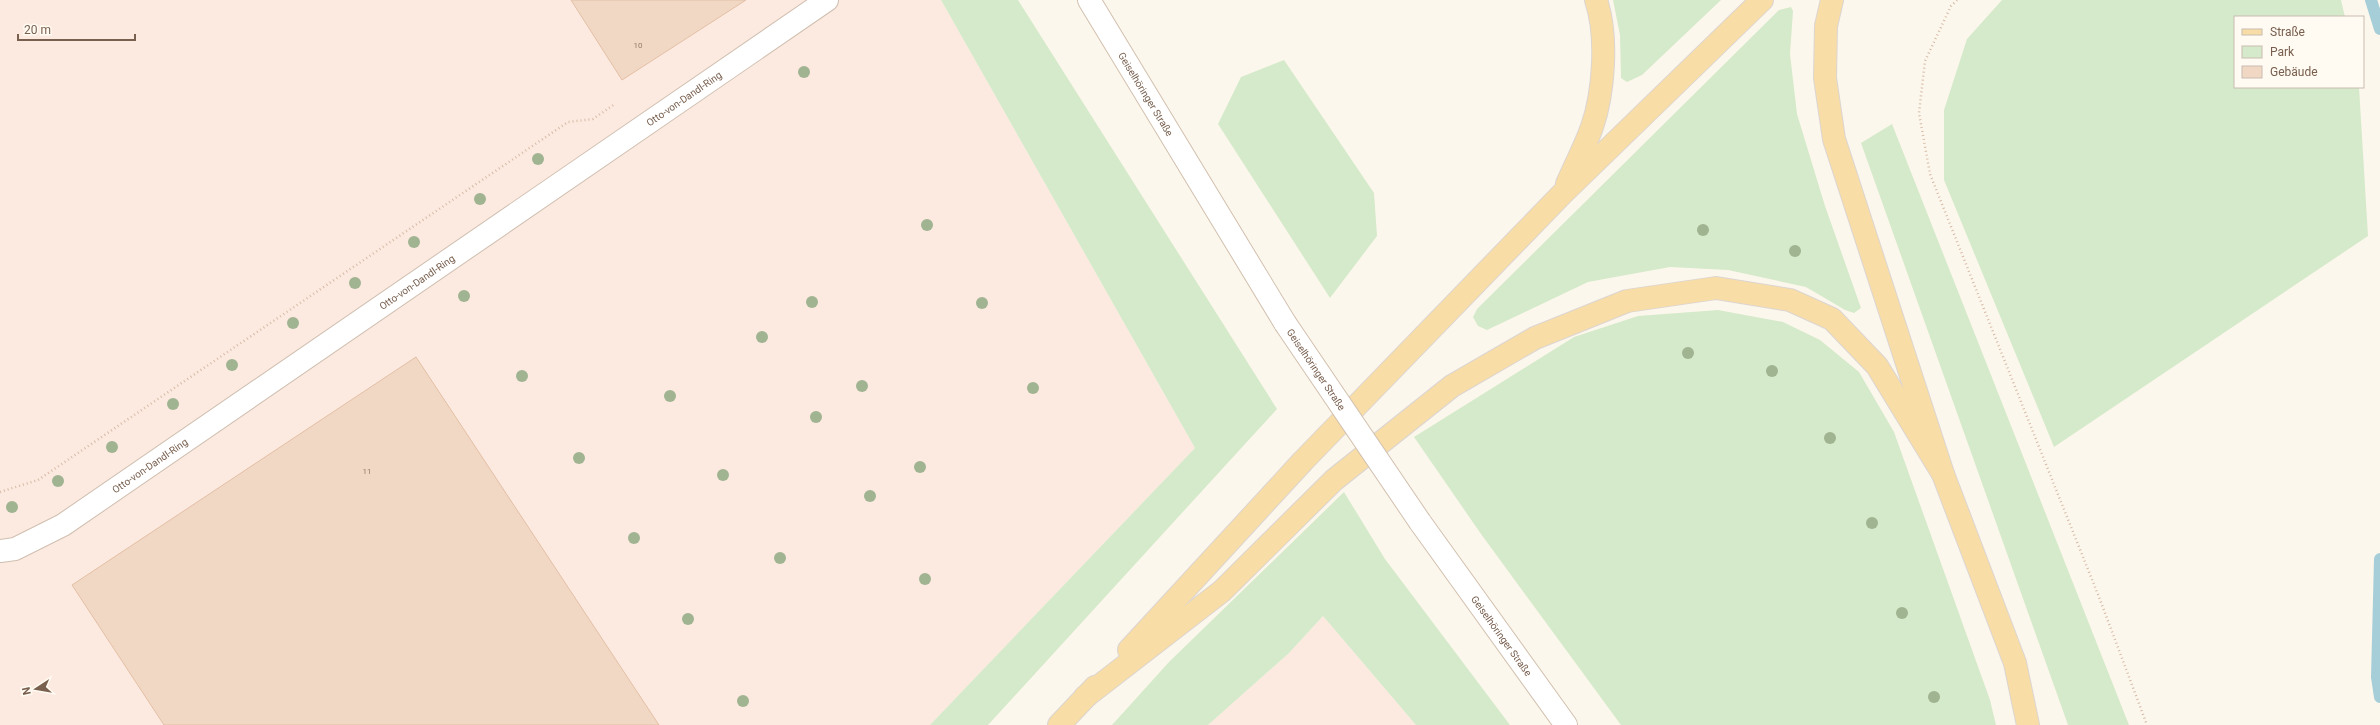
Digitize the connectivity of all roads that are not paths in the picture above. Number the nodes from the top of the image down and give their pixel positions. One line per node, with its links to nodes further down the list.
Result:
1 (827, 0): 8 (street, Otto-von-Dandl-Ring)
2 (1090, 0): 11 (street, Geiselhöringer Straße, bridge)
3 (1596, 0): 6 (main road)
4 (1762, 0): 6 (main road)
5 (1832, 0): 7 (main road)
6 (1562, 194): 9 (main road)
7 (1943, 474): 9 (main road); 12 (main road)
8 (0, 551)
9 (1085, 697): 10 (main road)
10 (1059, 725)
11 (1566, 725)
12 (2028, 725)

